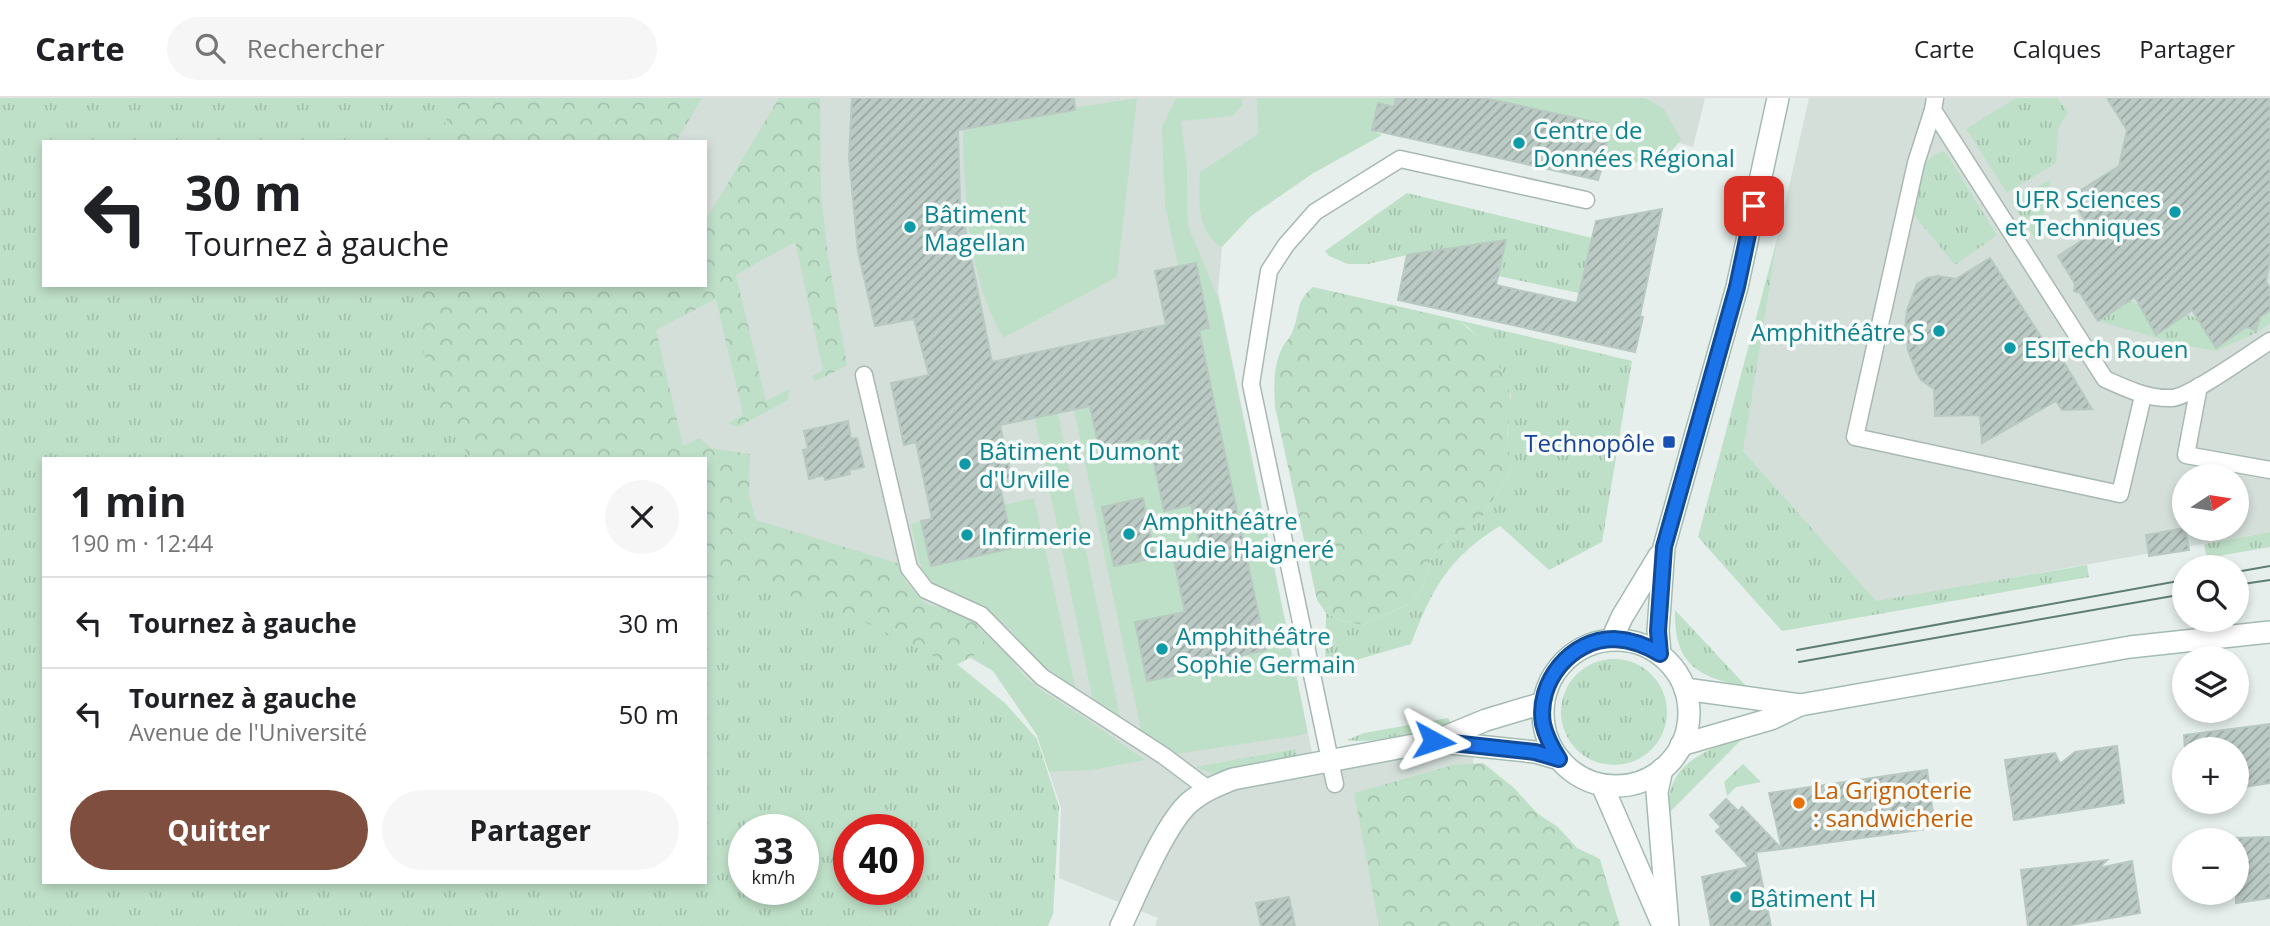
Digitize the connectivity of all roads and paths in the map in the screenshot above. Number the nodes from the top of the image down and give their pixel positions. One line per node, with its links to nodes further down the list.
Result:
1 (1778, 98): 9 (street)
2 (1934, 104): 7 (lane); 7 (lane)
3 (1586, 200): 19 (lane)
4 (2270, 341): 6 (lane)
5 (864, 375): 23 (lane)
6 (2199, 386): 7 (lane); 8 (lane)
7 (2143, 396)
8 (2270, 470)
9 (1664, 547): 11 (street); 12 (street)
10 (2270, 632): 15 (street)
11 (1612, 639): 12 (street); 14 (street)
12 (1660, 654): 13 (street)
13 (1685, 689): 15 (street); 17 (street)
14 (1543, 704): 16 (street); 18 (street)
15 (1800, 705): 17 (street)
16 (1434, 741): 18 (street); 19 (street)
17 (1681, 745): 20 (street)
18 (1559, 759): 22 (street)
19 (1330, 760): 21 (lane); 23 (street)
20 (1662, 769): 22 (street); 25 (street)
21 (1335, 784)
22 (1602, 785): 25 (street)
23 (1208, 789): 24 (street)
24 (1121, 926)
25 (1666, 926)

